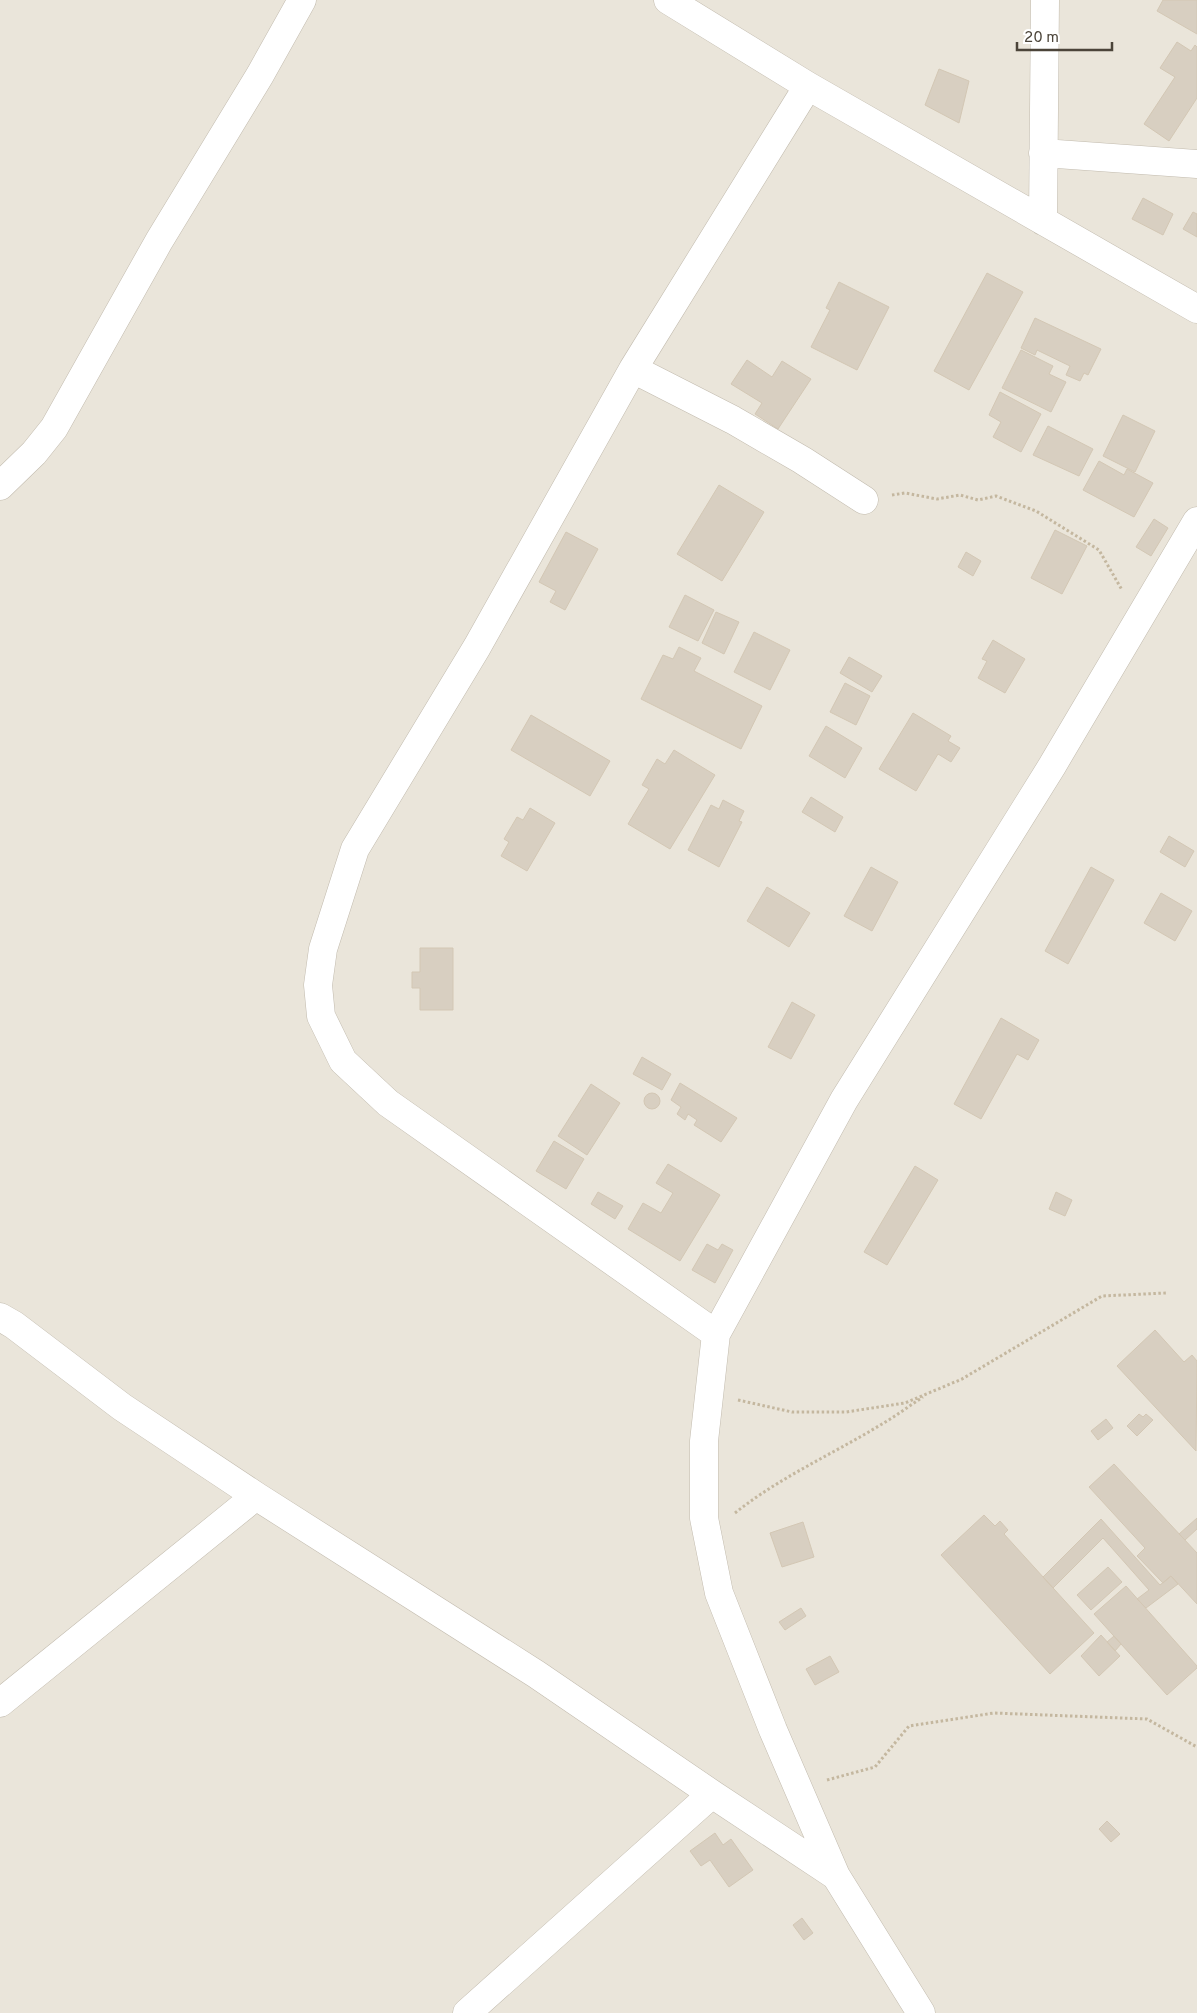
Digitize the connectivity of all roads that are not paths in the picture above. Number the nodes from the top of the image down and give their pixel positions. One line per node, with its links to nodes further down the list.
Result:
1 (302, 0): 10 (street)
2 (668, 0): 4 (street)
3 (1045, 0): 5 (street)
4 (808, 86): 7 (street); 9 (street)
5 (1044, 153): 6 (street); 7 (street)
6 (1197, 164)
7 (1043, 220): 8 (street)
8 (1197, 309)
9 (633, 370): 11 (street); 14 (street)
10 (0, 486)
11 (864, 500)
12 (1197, 521): 14 (street)
13 (0, 1317): 15 (street)
14 (716, 1334): 18 (street)
15 (256, 1496): 16 (street); 17 (street)
16 (0, 1703)
17 (712, 1794): 18 (street); 19 (street)
18 (836, 1876): 20 (street)
19 (467, 2013)
20 (920, 2013)

